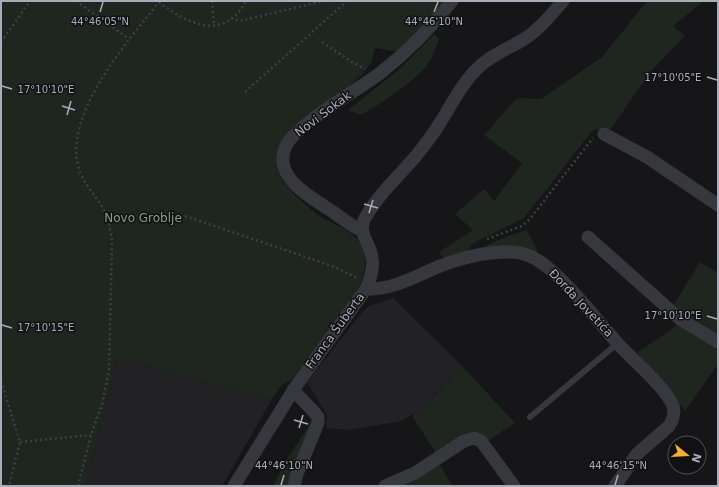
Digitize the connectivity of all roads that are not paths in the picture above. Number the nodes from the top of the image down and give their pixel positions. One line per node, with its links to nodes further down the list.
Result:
1 (452, 1): 5 (street, Novi Sokak)
2 (563, 1): 5 (street)
3 (604, 134): 4 (street)
4 (718, 205)
5 (361, 230): 7 (street, Franca Šuberta)
6 (588, 237): 8 (street)
7 (367, 286): 9 (street, Đorđa Jovetića); 10 (street, Franca Šuberta)
8 (718, 342)
9 (618, 343): 11 (lane); 16 (street, Đorđa Jovetića)
10 (293, 390): 12 (street, Franca Šuberta); 13 (street)
11 (530, 417)
12 (234, 486)
13 (294, 486)
14 (386, 486): 15 (street)
15 (514, 486)
16 (615, 486)

